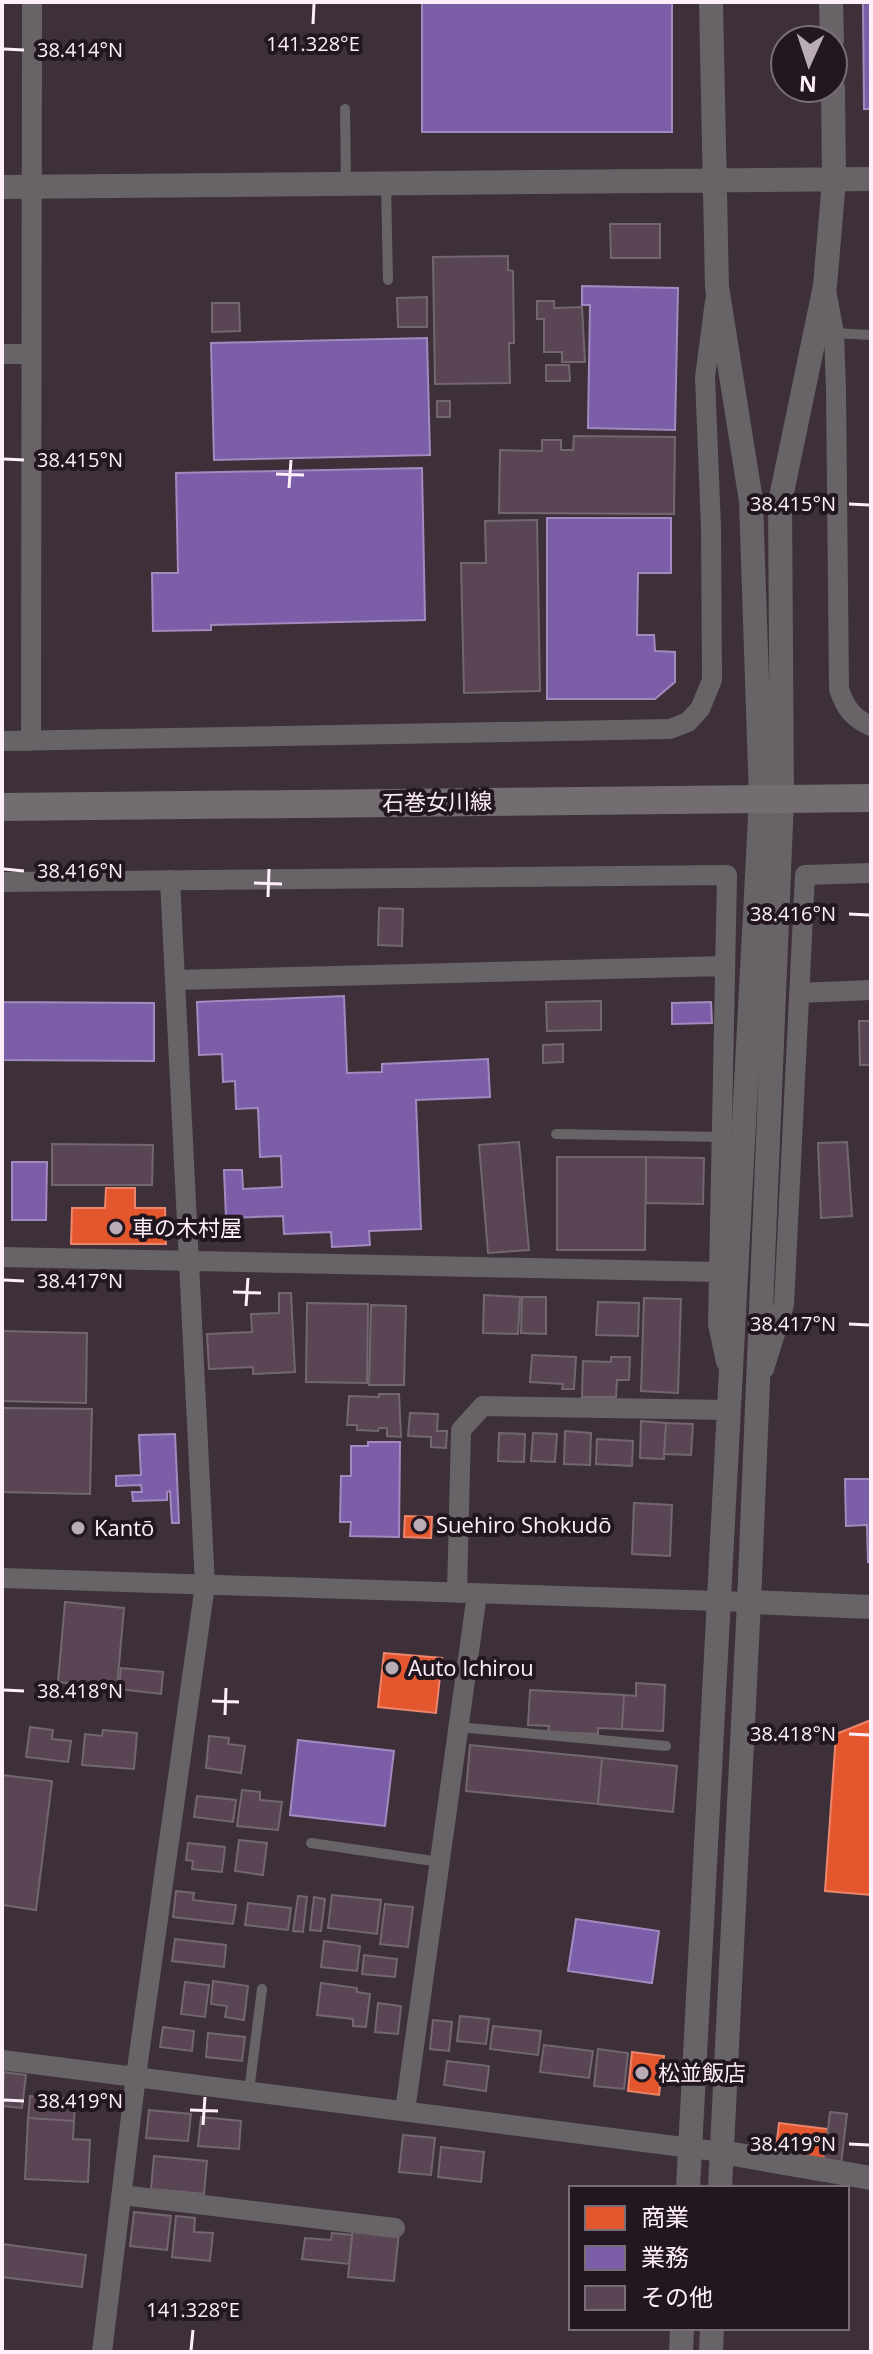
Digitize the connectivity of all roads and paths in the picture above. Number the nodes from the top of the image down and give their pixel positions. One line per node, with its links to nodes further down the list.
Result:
1 (32, 2): 13 (street)
2 (711, 2): 9 (street)
3 (831, 2): 4 (street)
4 (832, 24)
5 (833, 104): 8 (street)
6 (345, 109): 10 (lane)
7 (871, 179): 8 (street)
8 (834, 180): 9 (street); 15 (street)
9 (713, 181): 11 (street); 16 (street)
10 (346, 184): 11 (street); 13 (street)
11 (386, 184): 14 (lane)
12 (2, 187): 13 (street)
13 (31, 187): 20 (street)
14 (388, 280)
15 (825, 286): 17 (street); 25 (street)
16 (717, 287): 23 (street); 25 (street)
17 (834, 333): 18 (lane); 21 (street)
18 (871, 335)
19 (2, 354): 20 (street)
20 (31, 354): 23 (street)
21 (871, 726)
22 (2, 741): 23 (street)
23 (31, 741)
24 (871, 798): 25 (main road, 石巻女川線)
25 (772, 799): 26 (main road, 石巻女川線); 39 (street); 40 (street)
26 (2, 807)
27 (871, 873): 33 (street)
28 (170, 880): 29 (street); 30 (street); 31 (street)
29 (2, 882)
30 (725, 966): 31 (street); 35 (street)
31 (175, 980): 37 (street)
32 (871, 990): 33 (street)
33 (799, 993): 39 (street)
34 (556, 1134): 35 (lane)
35 (722, 1137): 38 (street)
36 (2, 1257): 37 (street)
37 (189, 1259): 38 (street); 42 (street)
38 (719, 1272): 40 (street)
39 (757, 1392): 45 (street)
40 (730, 1398): 43 (street); 44 (street)
41 (2, 1578): 42 (street)
42 (205, 1585): 43 (street); 55 (street)
43 (467, 1593): 44 (street); 47 (street)
44 (719, 1601): 45 (street); 51 (street)
45 (749, 1602): 46 (street); 52 (street)
46 (871, 1607)
47 (458, 1727): 48 (lane); 50 (street)
48 (666, 1746)
49 (311, 1843): 50 (lane)
50 (440, 1862): 57 (street)
51 (706, 1866): 52 (street); 58 (street)
52 (736, 1868): 59 (street)
53 (262, 1989): 56 (lane)
54 (2, 2060): 55 (street)
55 (136, 2076): 56 (street); 63 (street)
56 (249, 2091): 57 (street)
57 (405, 2111): 58 (street)
58 (690, 2148): 59 (street); 61 (street)
59 (722, 2152): 60 (street); 62 (street)
60 (871, 2178)
61 (688, 2186)
62 (720, 2186)
63 (122, 2195): 64 (street); 67 (street)
64 (395, 2228)
65 (682, 2330): 68 (street)
66 (712, 2330): 69 (street)
67 (102, 2352)
68 (681, 2352)
69 (711, 2352)

